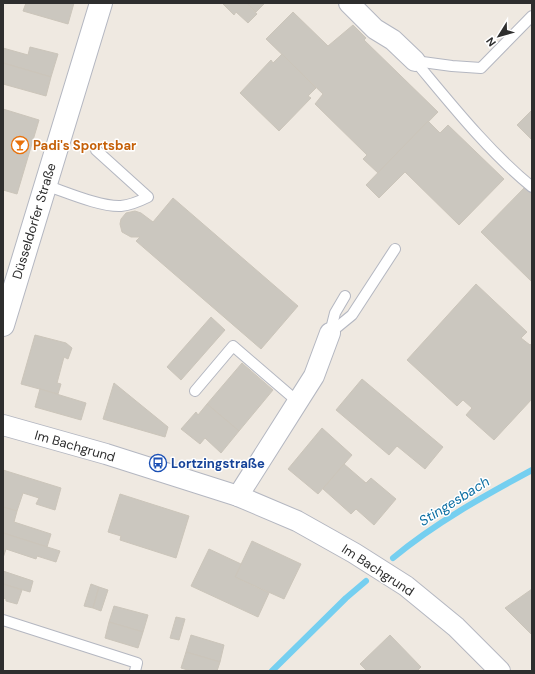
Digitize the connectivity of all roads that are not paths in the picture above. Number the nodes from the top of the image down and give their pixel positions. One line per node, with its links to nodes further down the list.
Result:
1 (101, 3): 6 (main road, Düsseldorfer Straße)
2 (349, 3): 4 (street)
3 (532, 16): 4 (lane)
4 (414, 61): 7 (lane)
5 (96, 150): 6 (lane)
6 (45, 185): 10 (main road, Düsseldorfer Straße)
7 (532, 187)
8 (395, 249): 11 (lane)
9 (345, 296): 11 (lane)
10 (3, 325)
11 (330, 333): 13 (street)
12 (195, 391): 13 (lane)
13 (298, 402): 15 (street)
14 (3, 425): 15 (street, Im Bachgrund)
15 (238, 496): 18 (street, Im Bachgrund)
16 (3, 620): 17 (lane)
17 (135, 671)
18 (500, 671)

